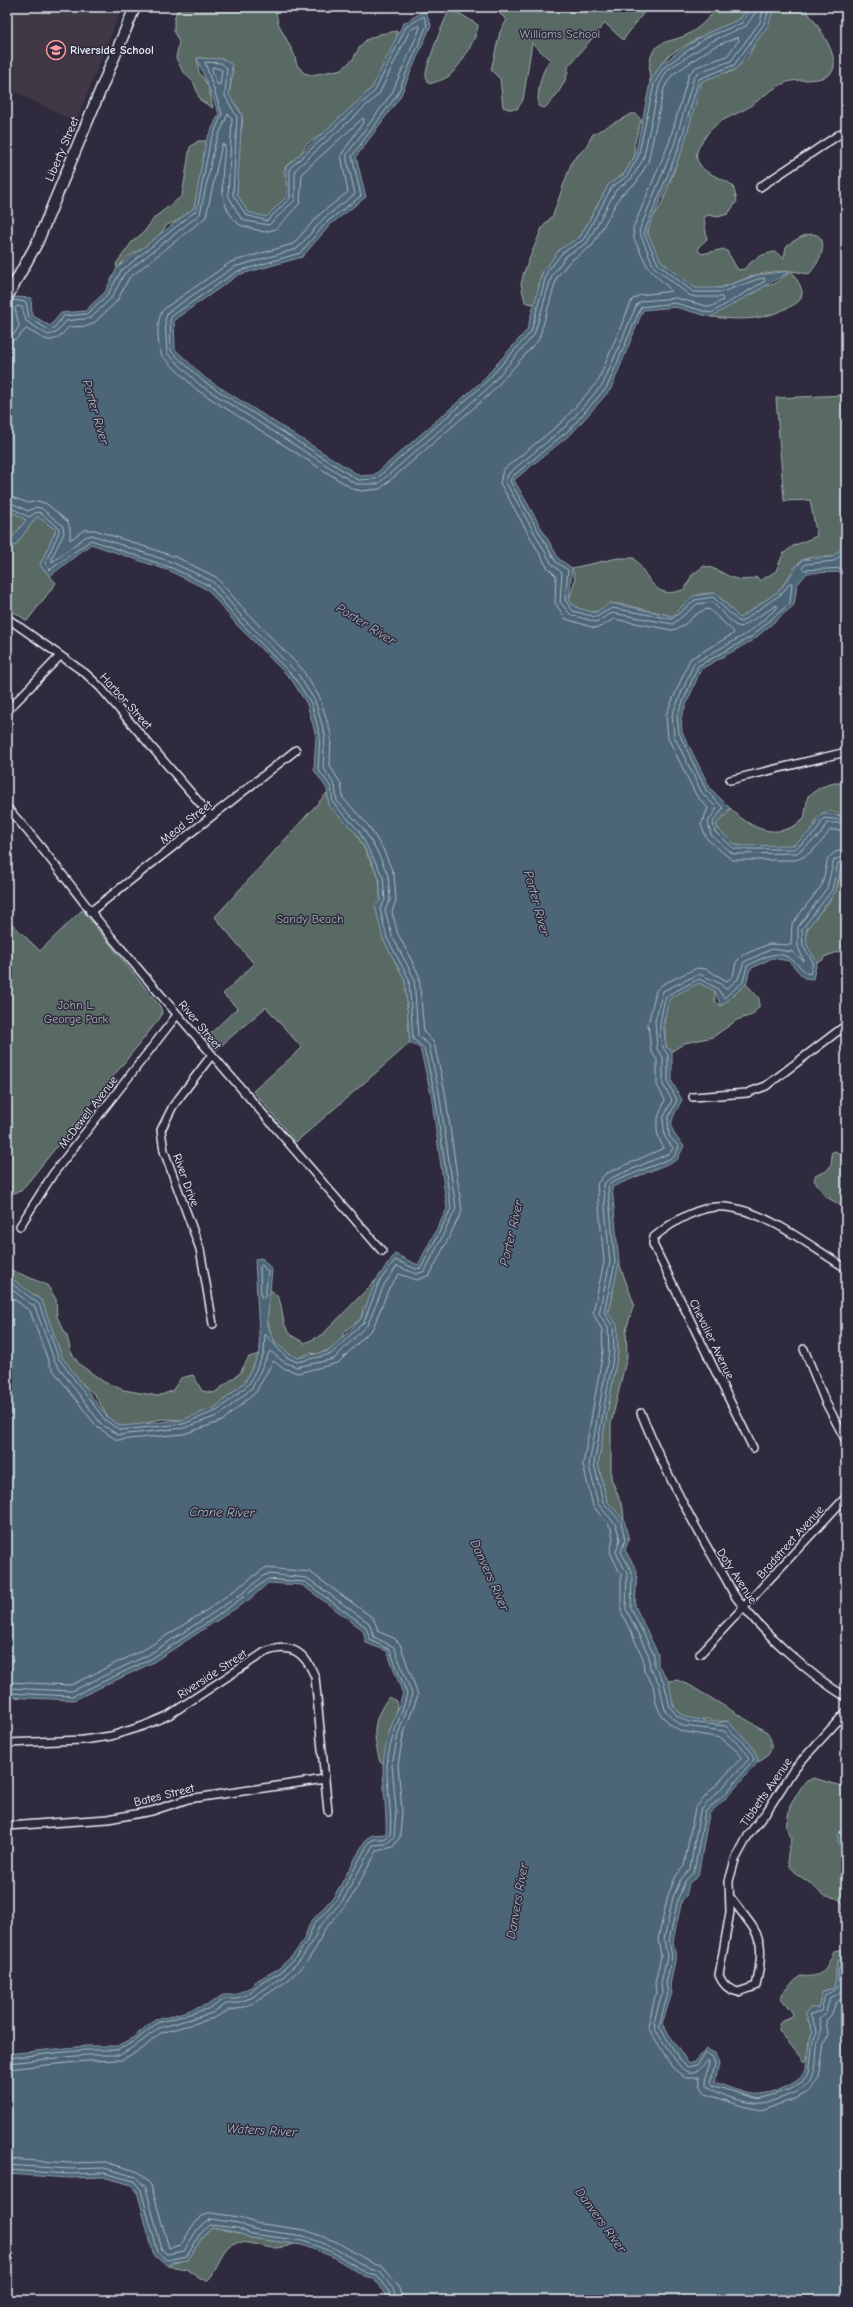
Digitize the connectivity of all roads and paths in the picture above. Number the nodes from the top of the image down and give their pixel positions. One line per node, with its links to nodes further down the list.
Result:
1 (135, 7): 4 (street, Liberty Street)
2 (846, 130): 3 (street)
3 (760, 187)
4 (7, 298)
5 (7, 618): 6 (street, Harbor Street)
6 (60, 656): 7 (street); 12 (street, Harbor Street)
7 (7, 711)
8 (296, 750): 12 (street, Mead Street)
9 (846, 752): 10 (street)
10 (730, 780)
11 (7, 808): 13 (street, River Street)
12 (211, 816): 13 (street, Mead Street)
13 (90, 912): 14 (street, River Street)
14 (177, 1015): 16 (street, River Street); 18 (street, McDewell Avenue)
15 (846, 1025): 17 (street)
16 (212, 1056): 19 (street, River Street); 21 (street, River Drive)
17 (693, 1097)
18 (20, 1226)
19 (382, 1251)
20 (846, 1268): 25 (street, Chevalier Avenue)
21 (212, 1324)
22 (804, 1349): 24 (street)
23 (641, 1413): 27 (street, Doty Avenue)
24 (846, 1441)
25 (753, 1448)
26 (846, 1496): 27 (street, Bradstreet Avenue)
27 (744, 1608): 28 (street, Bradstreet Avenue); 29 (street, Doty Avenue)
28 (700, 1654)
29 (846, 1697)
30 (846, 1712): 35 (street, Tibbetts Avenue)
31 (7, 1743): 32 (street, Riverside Street)
32 (325, 1779): 33 (street, Riverside Street); 34 (street, Bates Street)
33 (328, 1812)
34 (7, 1826)
35 (731, 1898): 35 (street, Tibbetts Avenue)

